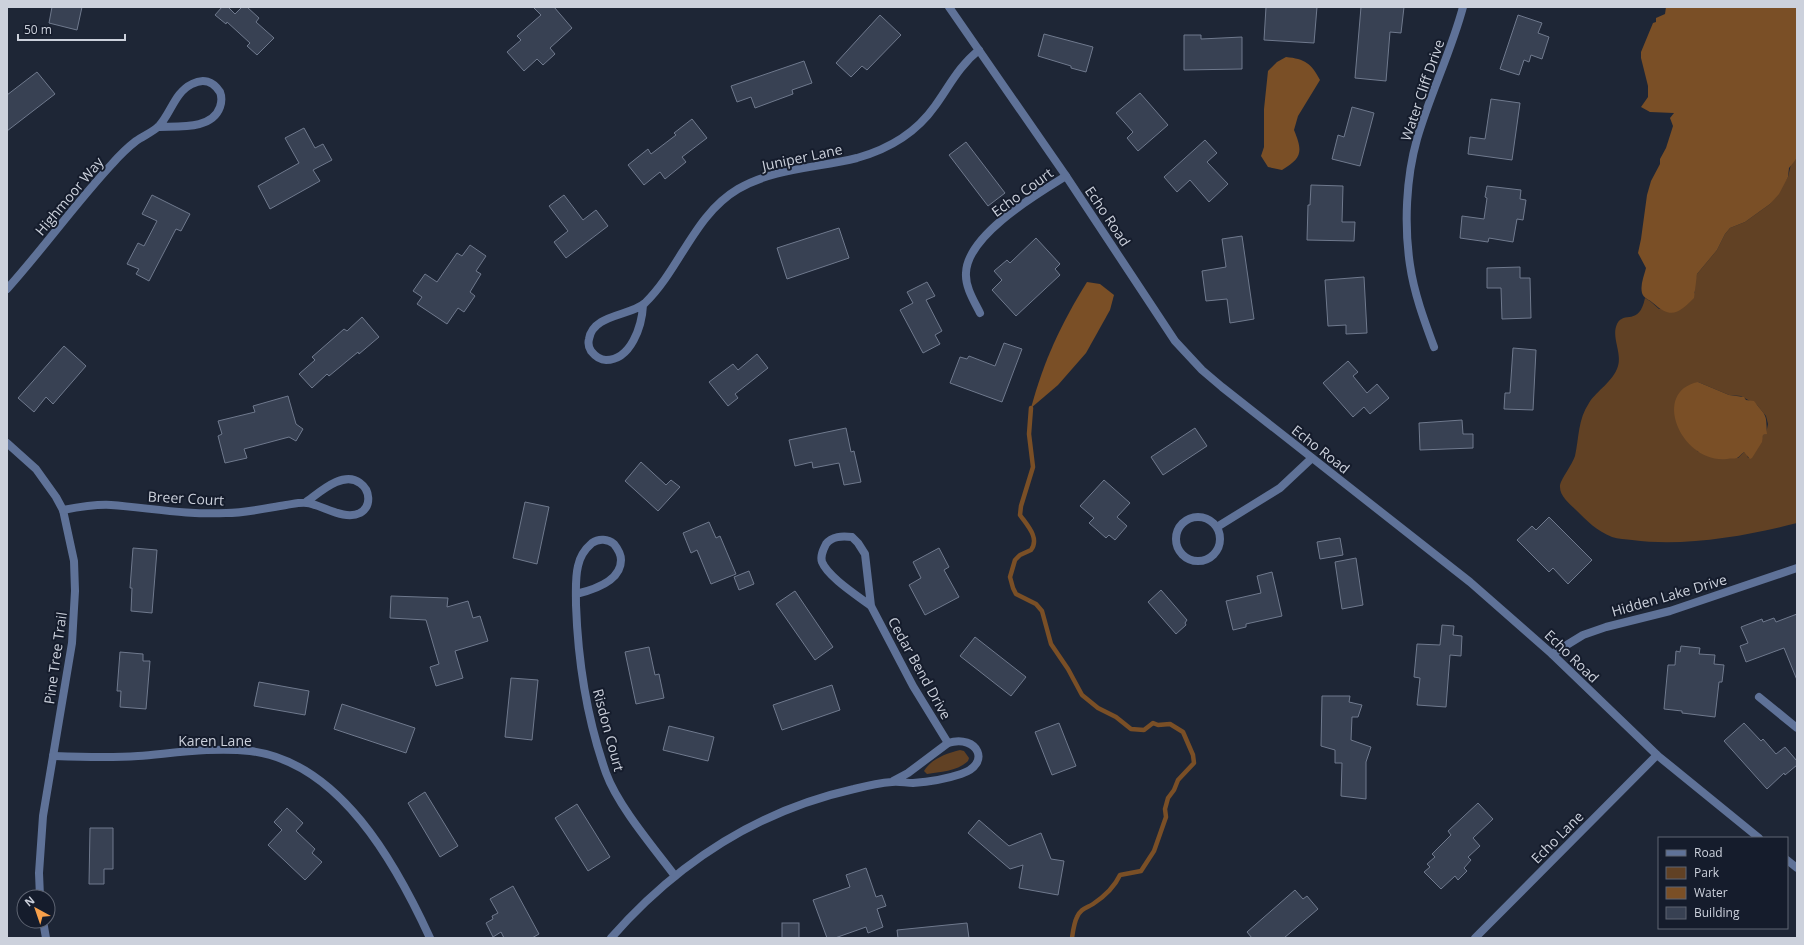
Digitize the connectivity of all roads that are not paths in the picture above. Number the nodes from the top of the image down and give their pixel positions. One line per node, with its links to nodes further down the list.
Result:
1 (949, 7): 3 (street, Echo Road)
2 (1463, 7): 9 (street, Water Cliff Drive)
3 (979, 50): 5 (street, Echo Road); 7 (street, Juniper Lane)
4 (158, 127): 4 (street, Highmoor Way); 6 (street, Highmoor Way)
5 (1066, 176): 8 (street, Echo Court); 11 (street, Echo Road)
6 (7, 289)
7 (643, 305): 7 (street, Juniper Lane)
8 (980, 313)
9 (1434, 347)
10 (7, 443): 13 (street, Pine Tree Trail)
11 (1312, 458): 14 (street); 18 (street, Echo Road)
12 (306, 502): 12 (street, Breer Court); 13 (street, Breer Court)
13 (63, 510): 23 (street, Pine Tree Trail)
14 (1217, 527): 14 (street)
15 (1797, 568): 18 (street, Hidden Lake Drive)
16 (576, 594): 16 (street, Risdon Court); 28 (street, Risdon Court)
17 (871, 606): 17 (street, Cedar Bend Drive); 21 (street, Cedar Bend Drive)
18 (1552, 654): 22 (street, Echo Road)
19 (1759, 697): 20 (street)
20 (1797, 728)
21 (948, 743): 24 (street); 24 (street)
22 (1657, 754): 25 (street, Echo Road); 32 (street, Echo Lane)
23 (53, 756): 29 (street, Pine Tree Trail); 30 (street, Karen Lane)
24 (893, 782): 28 (street)
25 (1758, 837)
26 (1788, 861): 27 (street)
27 (1797, 868)
28 (675, 876): 31 (street)
29 (40, 889)
30 (430, 938)
31 (611, 938)
32 (1476, 938)

